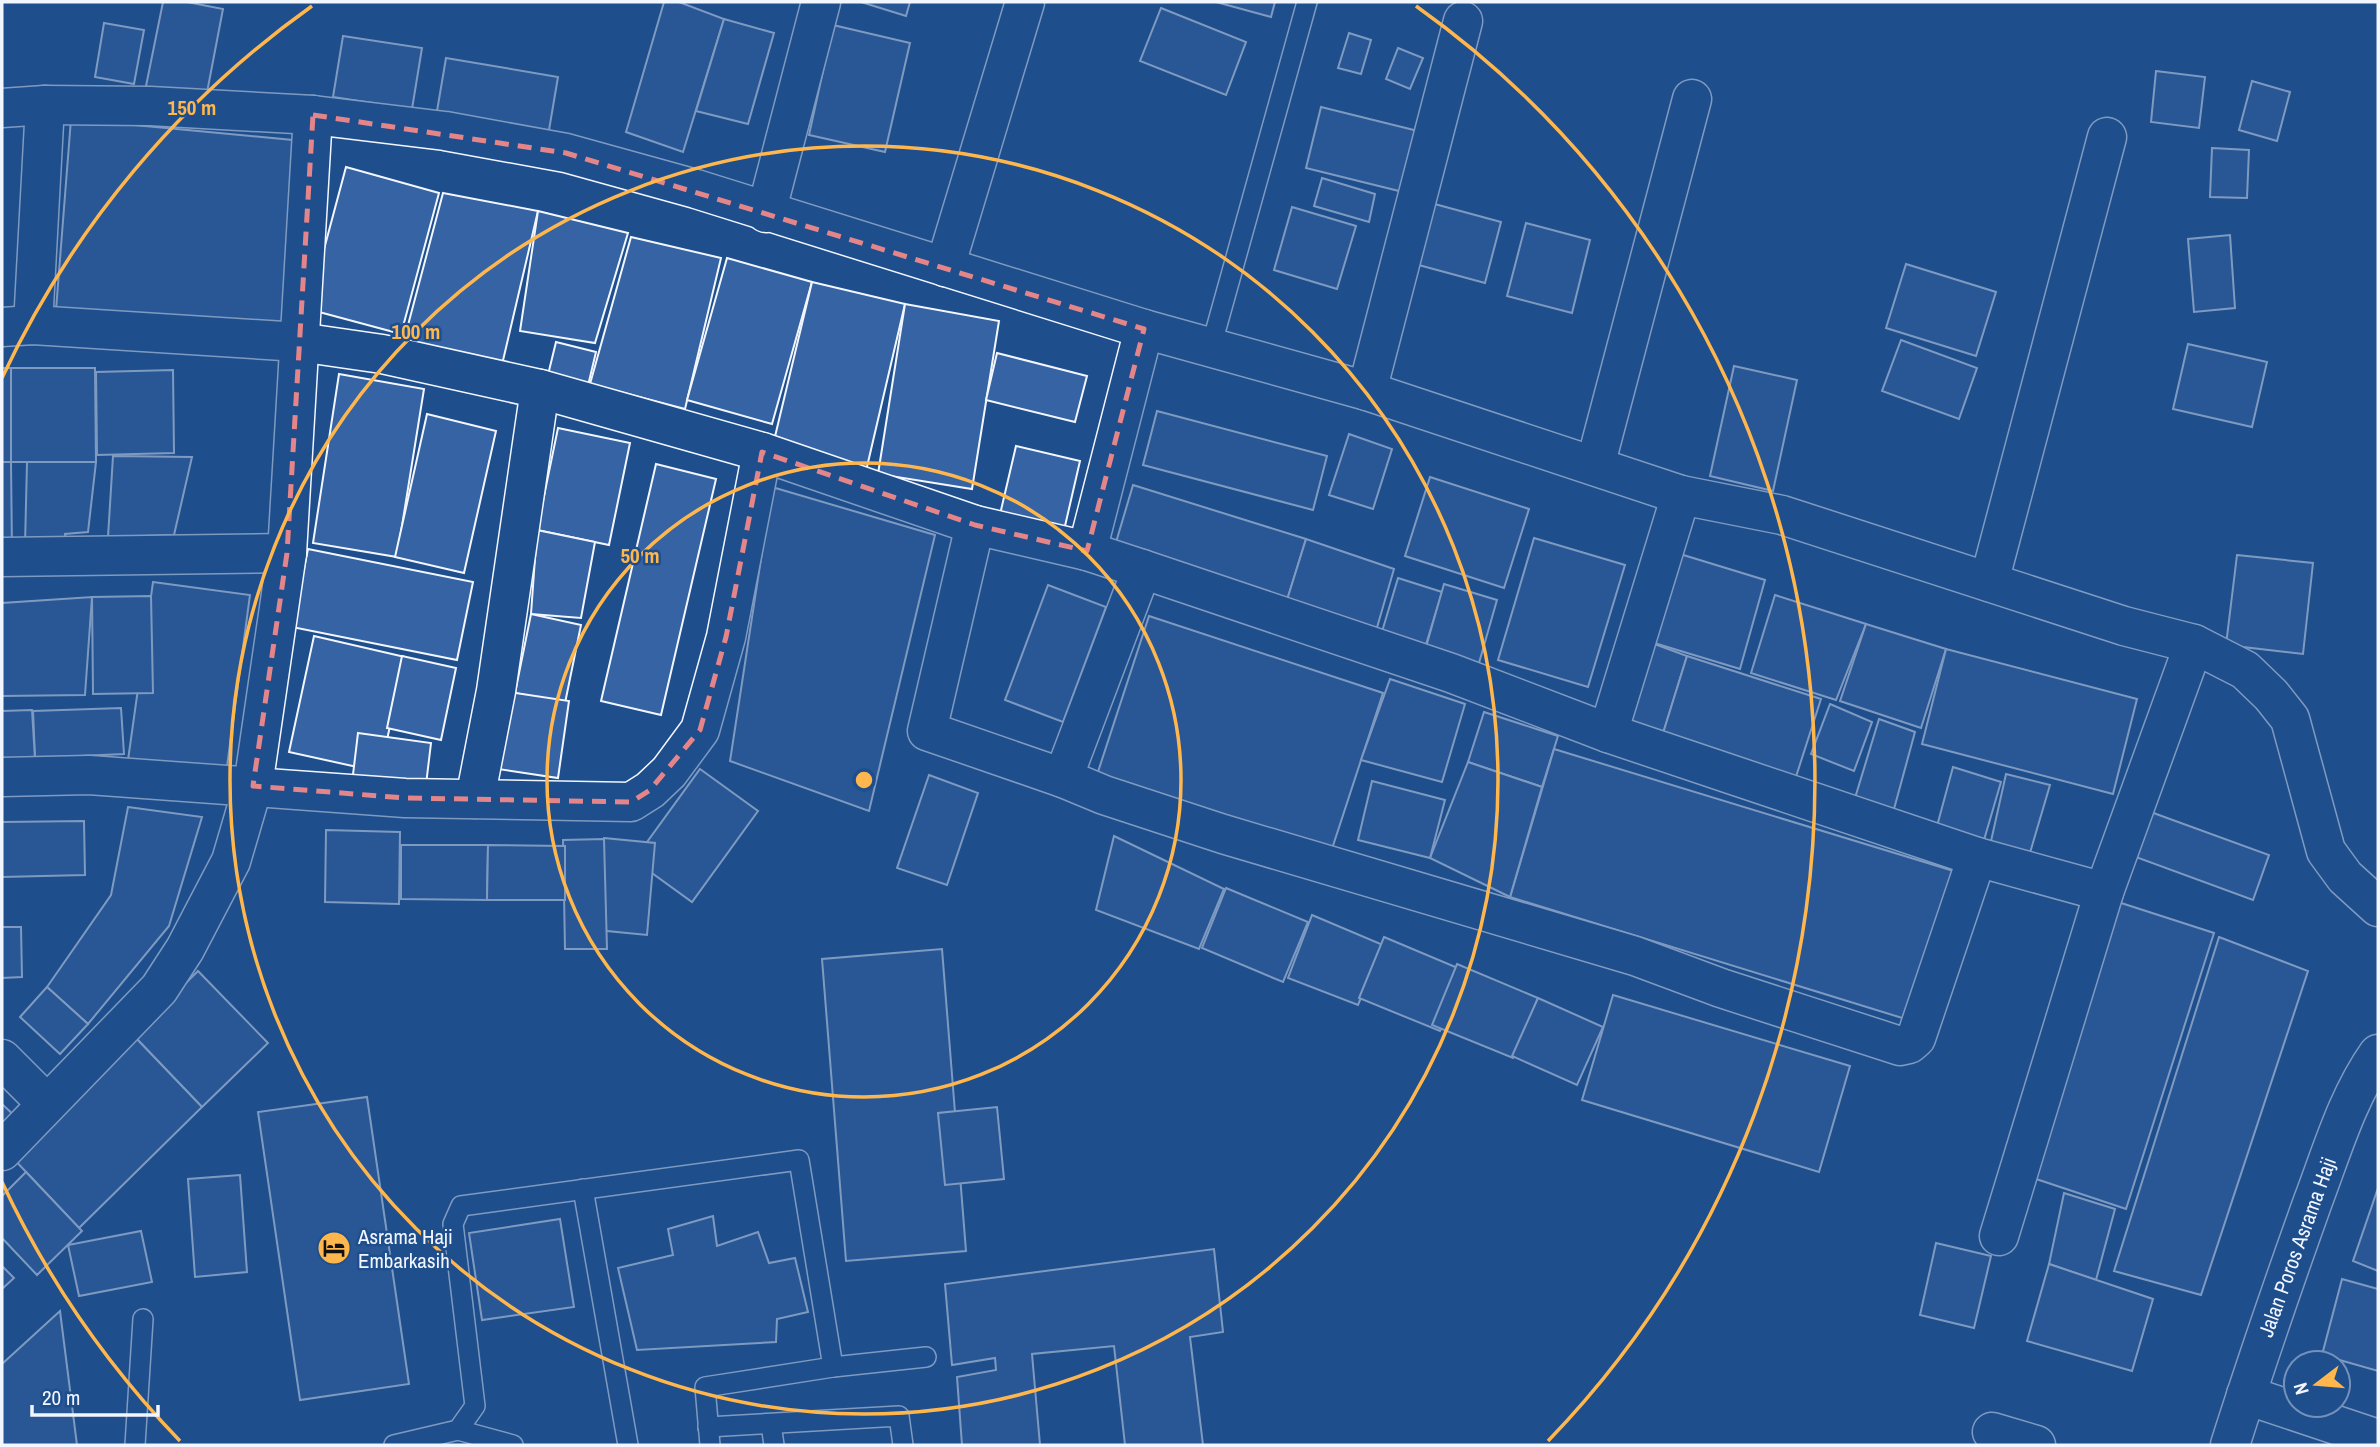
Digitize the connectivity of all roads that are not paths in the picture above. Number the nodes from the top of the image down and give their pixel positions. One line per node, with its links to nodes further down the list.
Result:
1 (821, 2): 10 (street)
2 (1025, 2): 11 (street)
3 (1307, 2): 15 (lane)
4 (1463, 21): 17 (street)
5 (1692, 99): 19 (street)
6 (45, 105): 7 (street); 8 (street); 12 (street)
7 (2, 108)
8 (313, 115): 10 (street); 14 (street)
9 (2107, 137): 26 (street)
10 (766, 212): 11 (street)
11 (945, 267): 13 (street)
12 (17, 326): 14 (street)
13 (1144, 329): 15 (street); 22 (street)
14 (299, 342): 16 (street); 23 (street)
15 (1211, 347): 17 (street)
16 (540, 389): 18 (street); 32 (street)
17 (1367, 391): 19 (street)
18 (762, 452): 21 (street); 32 (street)
19 (1595, 466): 20 (street)
20 (1681, 495): 26 (street); 28 (street)
21 (975, 525): 22 (street); 30 (street)
22 (1087, 551): 25 (street)
23 (287, 553): 24 (street); 31 (street)
24 (2, 557)
25 (1142, 569): 28 (street); 30 (street)
26 (1989, 582): 27 (street)
27 (2194, 644): 34 (street); 35 (street)
28 (1608, 733): 33 (street)
29 (2, 777): 31 (street)
30 (1063, 778): 33 (street)
31 (253, 786): 32 (street); 38 (street)
32 (475, 799)
33 (1977, 857): 34 (street)
34 (2104, 892): 41 (street)
35 (2378, 907)
36 (2378, 1054): 45 (street, Jalan Poros Asrama Haji)
37 (2, 1059): 38 (street)
38 (46, 1103): 39 (street)
39 (2, 1151)
40 (583, 1189): 44 (lane); 47 (lane); 54 (lane)
41 (1999, 1236)
42 (143, 1319): 51 (lane)
43 (926, 1357): 44 (lane)
44 (833, 1367): 49 (lane)
45 (2246, 1395): 50 (street); 58 (street, Jalan Poros Asrama Haji)
46 (771, 1424): 49 (lane); 55 (lane); 56 (lane)
47 (458, 1430): 52 (lane); 53 (lane)
48 (1992, 1432): 57 (street)
49 (709, 1436)
50 (2378, 1439)
51 (135, 1445)
52 (394, 1445)
53 (513, 1445)
54 (628, 1445)
55 (774, 1445)
56 (903, 1445)
57 (2036, 1445)
58 (2230, 1445)

